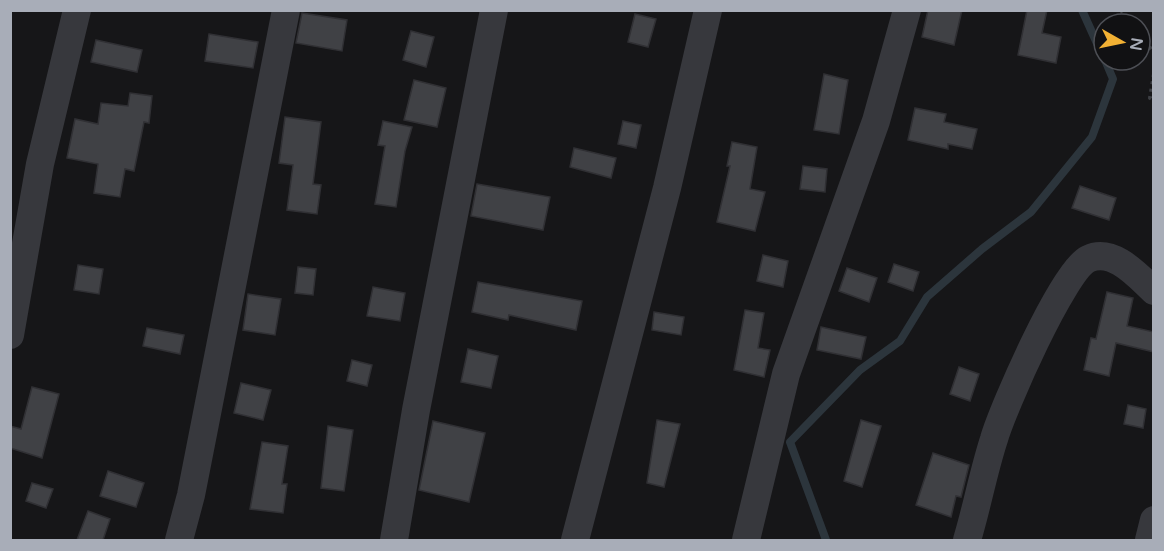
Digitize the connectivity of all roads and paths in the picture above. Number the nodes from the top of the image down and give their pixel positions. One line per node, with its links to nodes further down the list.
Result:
1 (77, 10): 9 (street)
2 (286, 10): 11 (street)
3 (494, 10): 12 (street)
4 (708, 10): 13 (street)
5 (907, 10): 14 (street)
6 (1154, 74): 7 (path)
7 (1154, 100)
8 (1154, 291): 15 (street)
9 (10, 335)
10 (1154, 520): 16 (street)
11 (179, 540)
12 (394, 540)
13 (575, 540)
14 (746, 540)
15 (967, 540)
16 (1149, 540)

